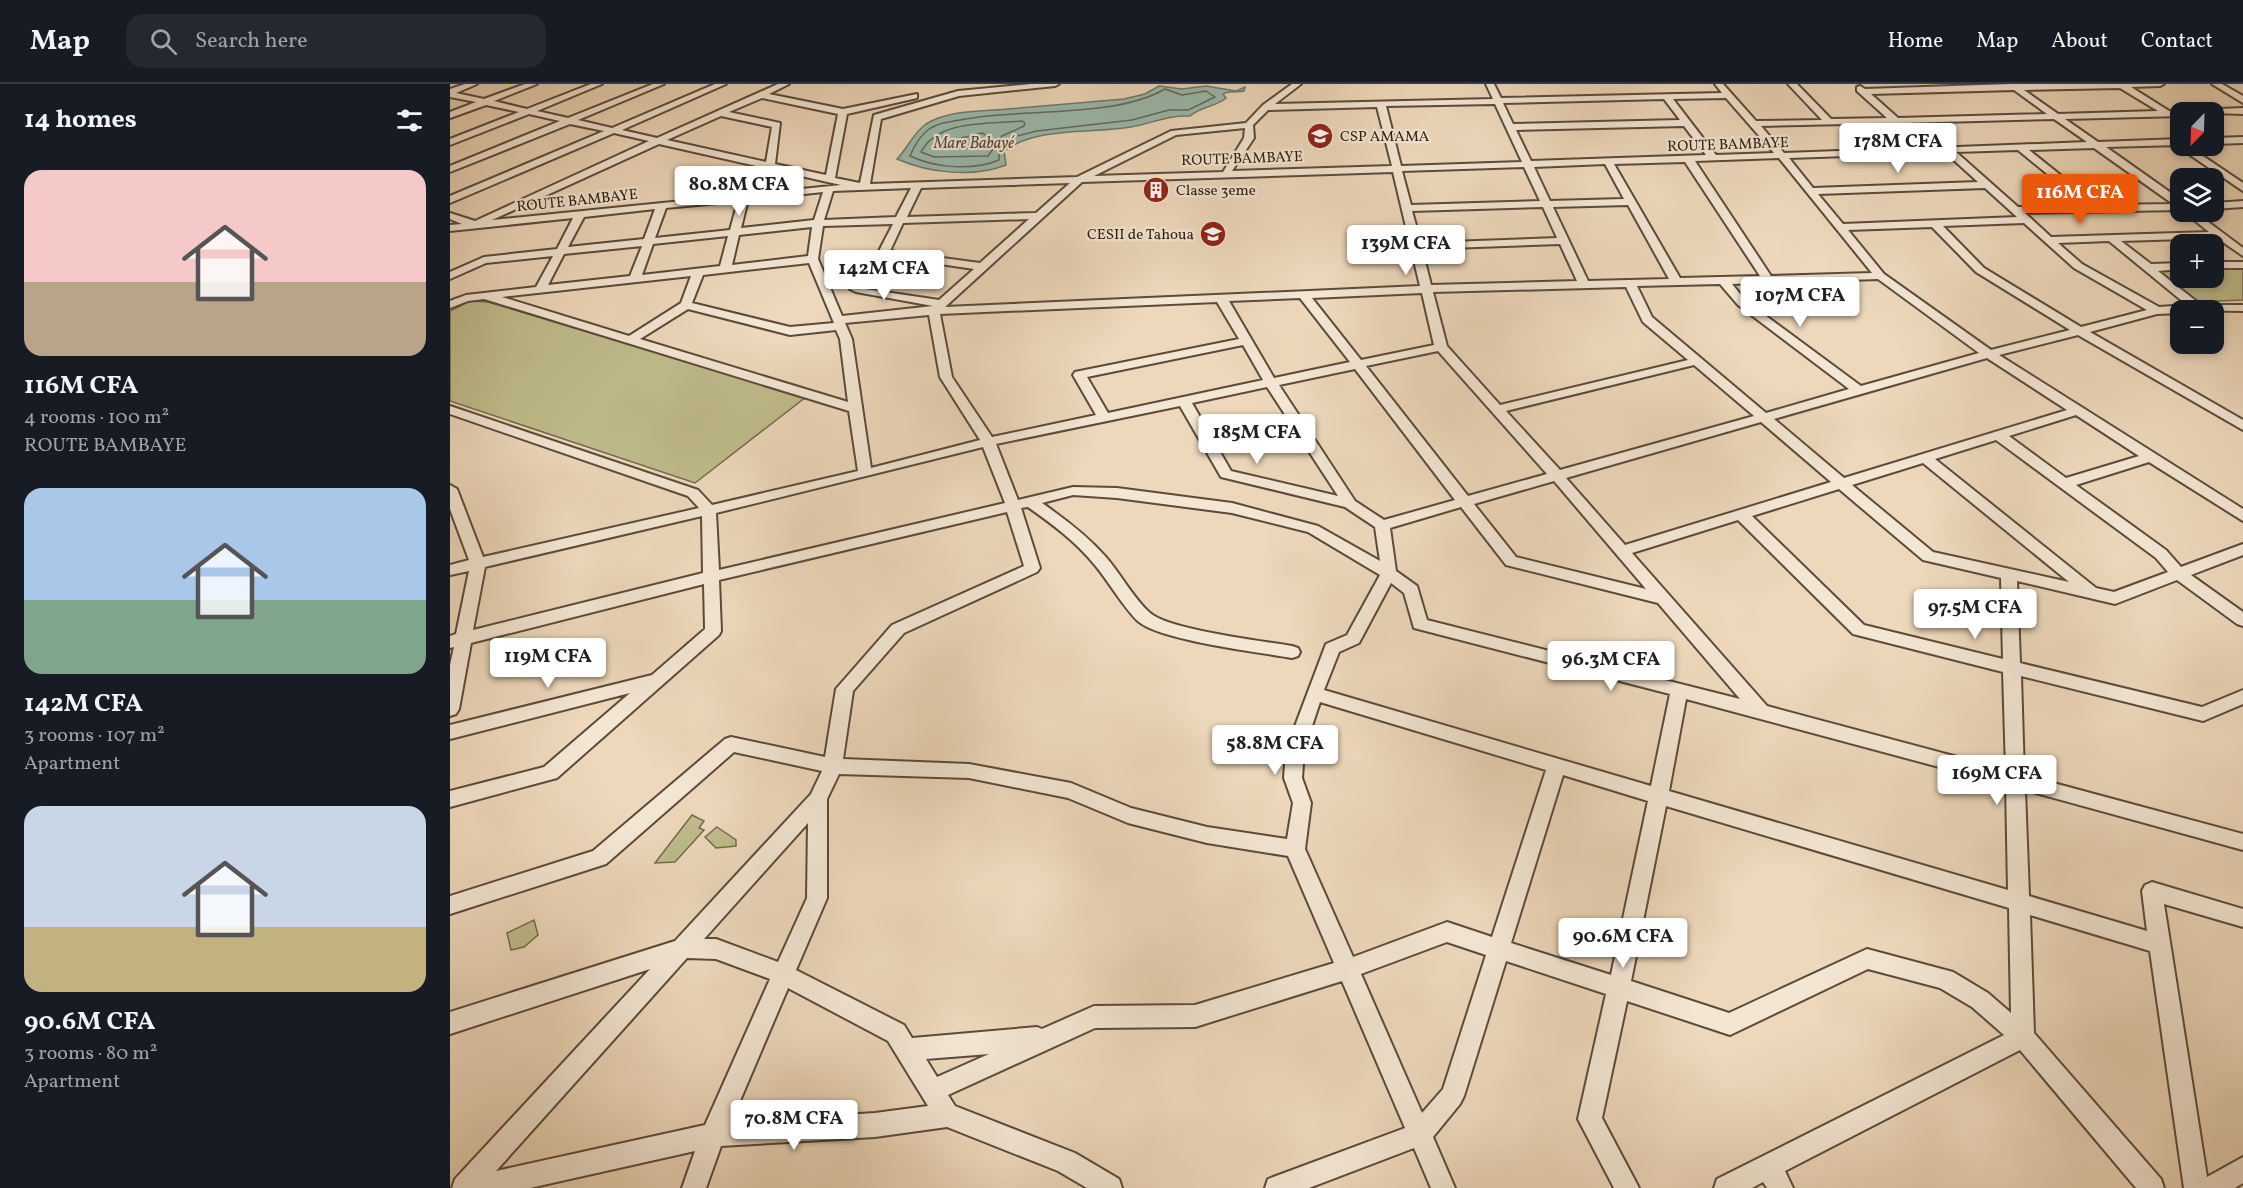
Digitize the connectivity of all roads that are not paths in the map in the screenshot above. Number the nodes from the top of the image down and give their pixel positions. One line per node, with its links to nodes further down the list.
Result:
1 (473, 84): 21 (street)
2 (533, 84): 28 (street)
3 (598, 84): 33 (street)
4 (660, 84): 40 (street)
5 (722, 84): 46 (street)
6 (785, 84): 22 (street)
7 (968, 84): 34 (street)
8 (1055, 84): 71 (street)
9 (1297, 84): 30 (street)
10 (1490, 84): 27 (street)
11 (1635, 84): 25 (street)
12 (1719, 84): 23 (street)
13 (1792, 84): 41 (street)
14 (1855, 84): 20 (street)
15 (2160, 84): 18 (street)
16 (2216, 84): 26 (street)
17 (2109, 85): 18 (street); 19 (street)
18 (2122, 85): 36 (street)
19 (2013, 86): 20 (street); 38 (street)
20 (1864, 92): 39 (street)
21 (450, 93): 28 (street, ROUTE BAMBAYE)
22 (761, 95): 34 (street); 35 (street)
23 (1729, 95): 24 (street); 43 (street)
24 (1667, 97): 25 (street); 42 (street)
25 (1644, 98): 27 (street)
26 (2243, 100)
27 (1497, 101): 29 (street); 45 (street)
28 (484, 102): 33 (street, ROUTE BAMBAYE); 37 (street)
29 (1381, 104): 30 (street); 64 (street)
30 (1266, 107): 44 (street)
31 (2224, 111): 32 (street)
32 (2243, 111)
33 (528, 112): 40 (street, ROUTE BAMBAYE); 50 (street)
34 (843, 112): 68 (street)
35 (720, 113): 47 (street); 61 (street)
36 (2167, 113): 38 (street)
37 (450, 115)
38 (2055, 116): 39 (street); 52 (street)
39 (1895, 120): 41 (street); 55 (street)
40 (570, 121): 46 (street, ROUTE BAMBAYE); 63 (street)
41 (1829, 122): 43 (street)
42 (1686, 123): 45 (street); 58 (street)
43 (1754, 124): 57 (street)
44 (1249, 125): 65 (street); 67 (street)
45 (1509, 127): 62 (street)
46 (614, 130): 47 (street, ROUTE BAMBAYE); 77 (street)
47 (660, 141): 61 (street, ROUTE BAMBAYE); 95 (street)
48 (2224, 141): 49 (street)
49 (2241, 141)
50 (450, 142)
51 (2170, 143): 52 (street, ROUTE BAMBAYE)
52 (2097, 145): 53 (street, ROUTE BAMBAYE); 76 (street)
53 (2020, 147): 54 (street, ROUTE BAMBAYE); 85 (street)
54 (1949, 151): 55 (street, ROUTE BAMBAYE); 70 (street)
55 (1931, 152): 57 (street, ROUTE BAMBAYE)
56 (2199, 156): 72 (street)
57 (1783, 157): 58 (street, ROUTE BAMBAYE); 74 (street)
58 (1713, 159): 59 (street, ROUTE BAMBAYE)
59 (1689, 160): 60 (street, ROUTE BAMBAYE); 123 (street)
60 (1608, 162): 62 (street, ROUTE BAMBAYE); 78 (street)
61 (770, 165): 66 (street, ROUTE BAMBAYE)
62 (1526, 165): 64 (street, ROUTE BAMBAYE); 81 (street)
63 (450, 169)
64 (1399, 169): 65 (street, ROUTE BAMBAYE); 84 (street)
65 (1226, 174): 67 (street, ROUTE BAMBAYE)
66 (818, 175): 68 (street, ROUTE BAMBAYE); 73 (street)
67 (1080, 178): 69 (street, ROUTE BAMBAYE); 89 (street)
68 (829, 183): 71 (street, ROUTE BAMBAYE); 73 (street, ROUTE BAMBAYE); 93 (street)
69 (918, 185): 71 (street, ROUTE BAMBAYE); 91 (street)
70 (1987, 185): 74 (street); 86 (street)
71 (864, 187)
72 (2243, 188)
73 (799, 190): 75 (street, ROUTE BAMBAYE)
74 (1809, 191): 96 (street)
75 (744, 196): 80 (street, ROUTE BAMBAYE); 98 (street)
76 (2170, 198)
77 (450, 200)
78 (1631, 202): 81 (street); 125 (street)
79 (2243, 204): 82 (street)
80 (662, 205): 87 (street, ROUTE BAMBAYE); 106 (street)
81 (1545, 205): 84 (street); 105 (street)
82 (2224, 205)
83 (2170, 206): 85 (street)
84 (1408, 208): 107 (street)
85 (2096, 209): 86 (street)
86 (2017, 210): 90 (street)
87 (580, 215): 95 (street, ROUTE BAMBAYE); 108 (street)
88 (450, 216): 95 (street)
89 (1039, 216): 91 (street); 115 (street)
90 (2028, 220): 94 (street); 104 (street)
91 (900, 221): 93 (street); 115 (street)
92 (2202, 222): 99 (street)
93 (818, 223): 98 (street); 110 (street)
94 (1934, 224): 96 (street); 143 (street)
95 (476, 225): 97 (street, ROUTE BAMBAYE); 101 (street)
96 (1840, 226): 121 (street)
97 (450, 228)
98 (735, 232): 106 (street); 118 (street)
99 (2219, 234)
100 (2170, 236): 102 (street)
101 (450, 238)
102 (2111, 238): 104 (street); 117 (street)
103 (2224, 238): 109 (street)
104 (2049, 240): 141 (street)
105 (1563, 241): 107 (street); 126 (street)
106 (647, 242): 108 (street); 122 (street)
107 (1417, 246): 130 (street)
108 (560, 252): 114 (street); 129 (street)
109 (2243, 253)
110 (813, 259): 118 (street); 142 (street)
111 (450, 261): 114 (street)
112 (2224, 265): 113 (street)
113 (2243, 265)
114 (469, 267): 120 (street)
115 (982, 267): 137 (street)
116 (2170, 267): 117 (street)
117 (2146, 268): 134 (street)
118 (725, 269): 119 (street)
119 (698, 272): 122 (street); 136 (street)
120 (450, 276)
121 (1880, 276): 123 (street); 147 (street)
122 (634, 279): 129 (street)
123 (1768, 280): 124 (street)
124 (1724, 281): 125 (street); 151 (street)
125 (1677, 283): 127 (street)
126 (1584, 285): 127 (street); 130 (street)
127 (1630, 285): 148 (street)
128 (856, 289): 137 (street)
129 (540, 290): 132 (street)
130 (1428, 290): 131 (street); 146 (street)
131 (1304, 295): 133 (street); 149 (street)
132 (485, 296): 135 (street); 144 (street)
133 (1221, 298): 137 (street); 145 (street)
134 (2188, 300)
135 (450, 305)
136 (686, 305): 142 (street); 144 (street)
137 (937, 308): 142 (street); 161 (street)
138 (2224, 308): 139 (street)
139 (2243, 308)
140 (2170, 310): 141 (street)
141 (2157, 311): 143 (street)
142 (839, 323): 153 (street)
143 (2080, 331): 147 (street); 159 (street)
144 (630, 340): 153 (street)
145 (1246, 341): 150 (street); 157 (street)
146 (1441, 347): 149 (street); 155 (street)
147 (1989, 354): 151 (street); 156 (street)
148 (1697, 361): 155 (street); 158 (street)
149 (1359, 364): 150 (street); 170 (street)
150 (1271, 383): 152 (street); 171 (street)
151 (1860, 391): 158 (street)
152 (1184, 401): 157 (street); 171 (street)
153 (855, 408): 164 (street)
154 (450, 410): 173 (street)
155 (1496, 410): 165 (street)
156 (2077, 411): 160 (street); 162 (street)
157 (1104, 418): 161 (street)
158 (1766, 418): 165 (street); 166 (street)
159 (2243, 426)
160 (1998, 435): 163 (street); 167 (street)
161 (988, 442): 164 (street); 172 (street)
162 (2150, 457): 167 (street); 175 (street)
163 (1925, 458): 166 (street); 185 (street)
164 (865, 474): 173 (street)
165 (1557, 476): 170 (street); 178 (street)
166 (1841, 483): 174 (street); 182 (street)
167 (2066, 483): 183 (street)
168 (451, 497): 179 (street)
169 (1029, 501): 172 (street); 181 (street); 189 (street)
170 (1464, 501): 176 (street); 186 (street)
171 (1350, 504): 176 (street)
172 (1012, 506): 184 (street); 198 (street)
173 (709, 510): 179 (street); 184 (street)
174 (1741, 514): 178 (street); 190 (street)
175 (2243, 516)
176 (1382, 525): 181 (street)
177 (2243, 549): 183 (street)
178 (1621, 551): 186 (street)
179 (478, 564): 180 (street); 188 (street)
180 (450, 570)
181 (1389, 573): 192 (street); 193 (street)
182 (2009, 574): 185 (street); 190 (street)
183 (2179, 574): 185 (street); 187 (street)
184 (710, 577): 188 (street); 191 (street)
185 (2092, 593)
186 (1664, 599): 196 (street)
187 (2243, 620)
188 (457, 640): 195 (street)
189 (1292, 652)
190 (2012, 667): 194 (street); 200 (street)
191 (656, 680): 197 (street); 202 (street)
192 (1679, 692): 196 (street); 201 (street)
193 (1314, 694): 199 (street); 205 (street)
194 (2243, 697)
195 (450, 709)
196 (1761, 711): 200 (street)
197 (450, 732)
198 (833, 766): 203 (street); 205 (street); 207 (street)
199 (1557, 766): 201 (street); 211 (street)
200 (2015, 780): 204 (street); 206 (street)
201 (1659, 795): 206 (street); 214 (street)
202 (450, 799)
203 (818, 799): 210 (street); 213 (street)
204 (2243, 842)
205 (1295, 849): 212 (street)
206 (2019, 902): 209 (street); 217 (street)
207 (450, 905)
208 (2243, 918): 209 (street)
209 (2160, 944): 235 (street)
210 (683, 948): 213 (street); 215 (street); 225 (street)
211 (1499, 948): 212 (street); 214 (street); 221 (street)
212 (1348, 969): 216 (street); 221 (street)
213 (783, 974): 218 (street); 222 (street)
214 (1618, 988): 217 (street); 231 (street)
215 (450, 1023)
216 (1050, 1037): 218 (street); 219 (street)
217 (2023, 1037): 223 (street); 234 (street)
218 (907, 1050): 219 (street)
219 (932, 1091): 220 (street)
220 (946, 1115): 222 (street); 228 (street)
221 (1420, 1134): 229 (street); 230 (street)
222 (713, 1135): 226 (street); 227 (street)
223 (1768, 1167): 232 (street); 233 (street)
224 (2243, 1169): 236 (street)
225 (464, 1188)
226 (475, 1188)
227 (694, 1188)
228 (1110, 1188)
229 (1277, 1188)
230 (1443, 1188)
231 (1627, 1188)
232 (1726, 1188)
233 (1781, 1188)
234 (2152, 1188)
235 (2196, 1188)
236 (2212, 1188)

